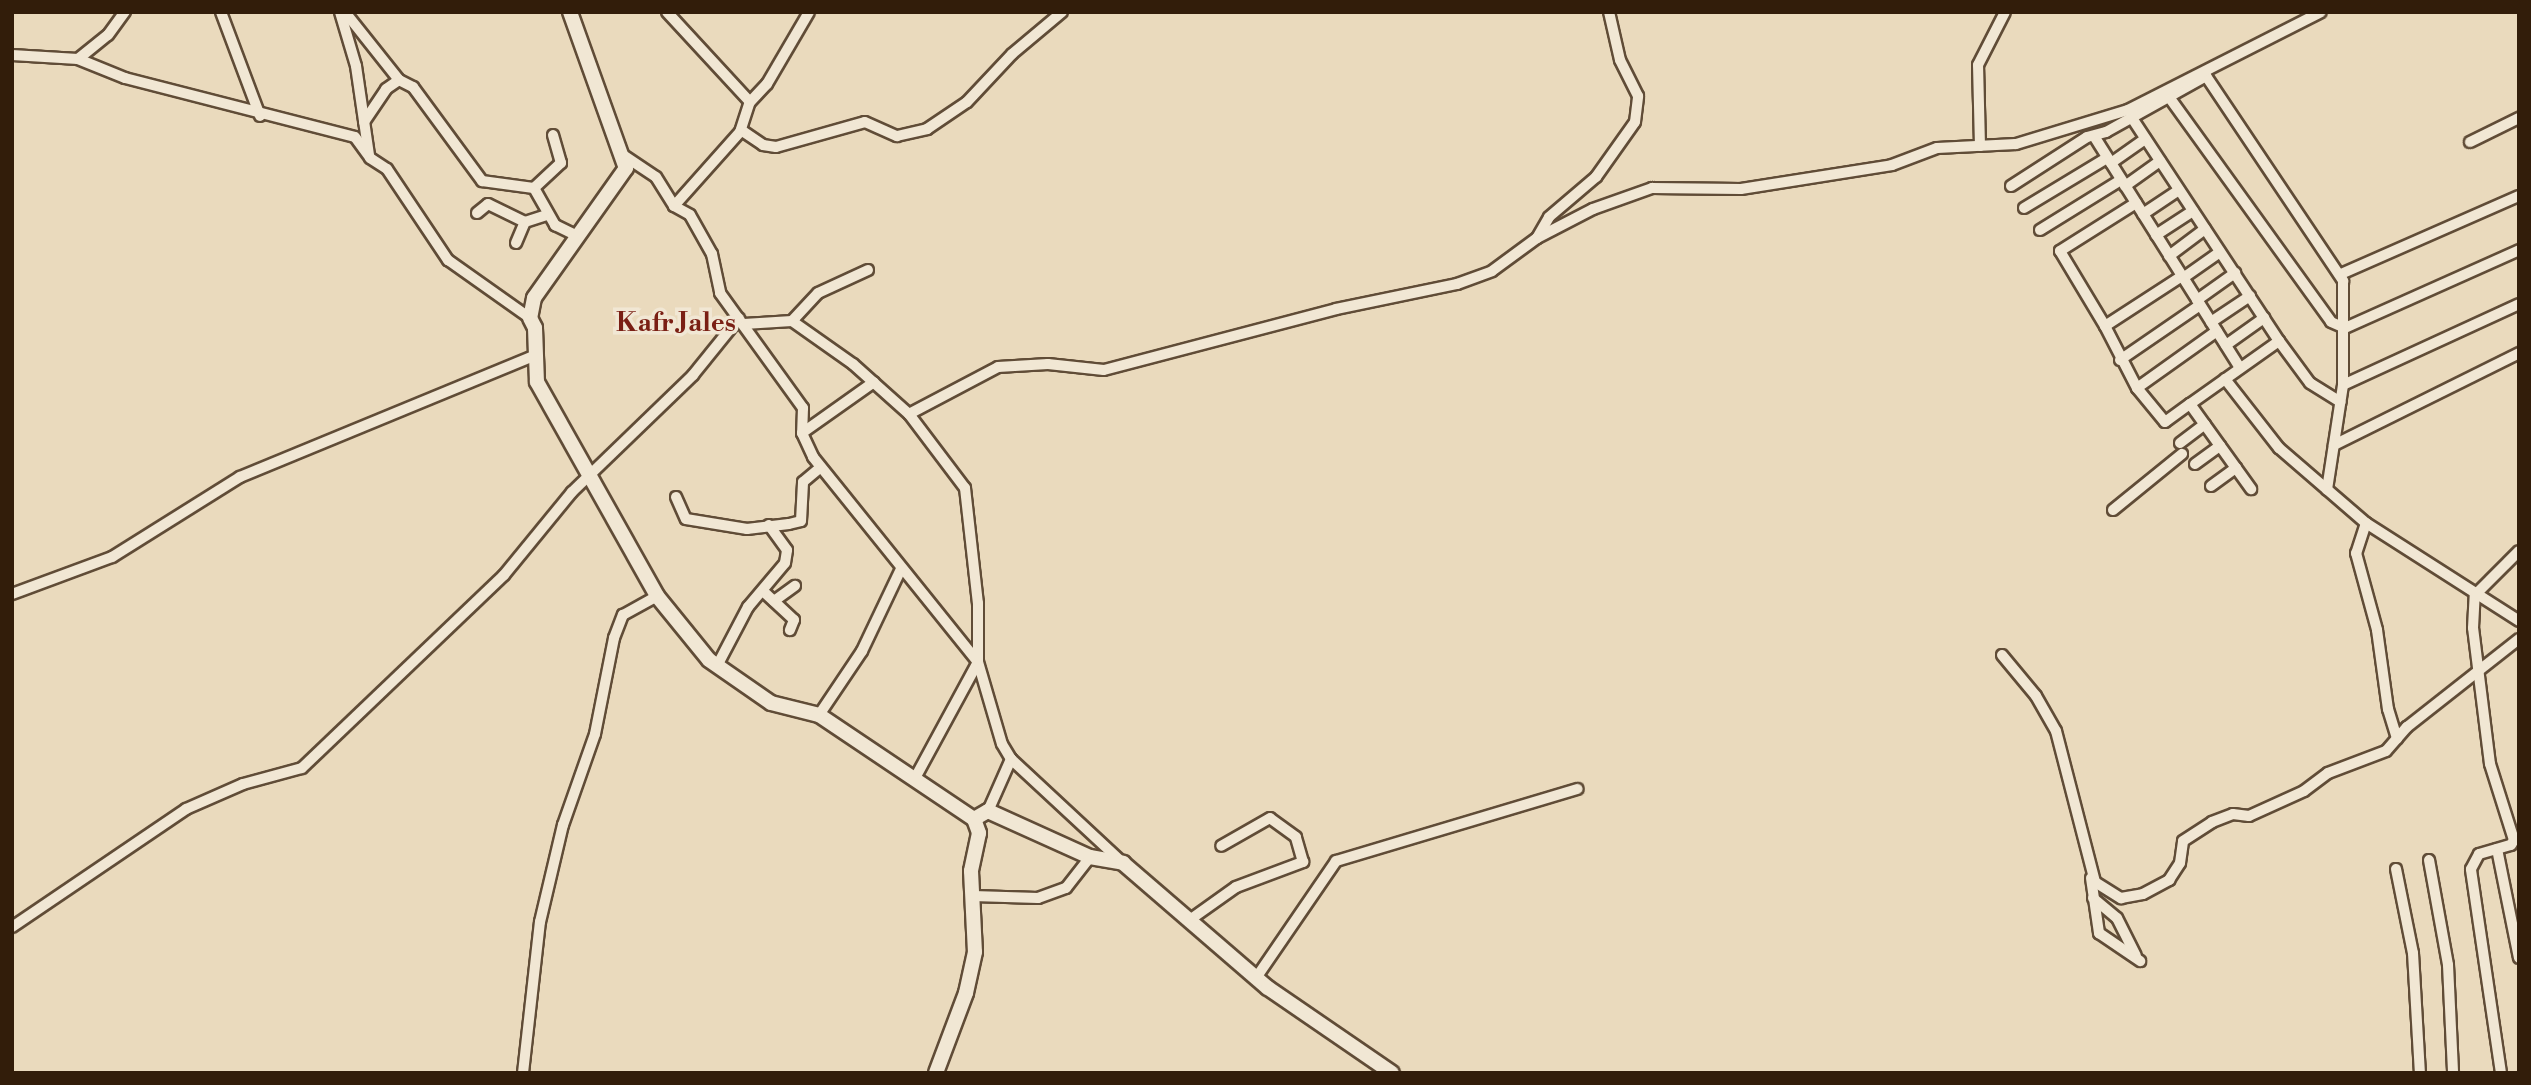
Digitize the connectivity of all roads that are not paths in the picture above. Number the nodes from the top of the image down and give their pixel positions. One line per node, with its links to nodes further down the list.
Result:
1 (125, 12): 14 (street)
2 (221, 12): 18 (street)
3 (343, 12): 11 (street); 12 (street)
4 (570, 12): 28 (street)
5 (667, 12): 17 (street)
6 (809, 12): 17 (street)
7 (1062, 12): 22 (street)
8 (1609, 12): 49 (street)
9 (2005, 12): 27 (street)
10 (2321, 12): 27 (street)
11 (373, 50): 12 (street); 15 (street)
12 (352, 51): 21 (street)
13 (12, 55): 14 (street)
14 (78, 59): 18 (street)
15 (399, 80): 21 (street); 34 (street)
16 (2169, 97): 19 (street); 56 (street); 67 (street)
17 (750, 102): 22 (street)
18 (260, 116): 29 (street)
19 (2132, 118): 24 (street); 25 (street)
20 (2519, 118): 26 (street)
21 (364, 122): 29 (street)
22 (741, 130): 38 (street)
23 (553, 135): 34 (street)
24 (2094, 136): 30 (street); 33 (street)
25 (2145, 139): 30 (street); 31 (street)
26 (2470, 142)
27 (1980, 146): 49 (street)
28 (620, 153): 38 (street); 48 (street)
29 (370, 158): 61 (street)
30 (2109, 161): 32 (street); 39 (street)
31 (2160, 161): 32 (street); 35 (street)
32 (2123, 183): 37 (street); 46 (street)
33 (2011, 186)
34 (534, 188): 43 (street)
35 (2179, 191): 40 (street); 42 (street)
36 (2519, 196): 56 (street)
37 (2136, 203): 42 (street); 65 (street)
38 (674, 206): 63 (street)
39 (2024, 208)
40 (2193, 211): 45 (street); 47 (street)
41 (477, 213): 44 (street)
42 (2143, 214): 47 (street)
43 (546, 215): 44 (street); 48 (street)
44 (524, 222): 50 (street)
45 (2205, 229): 52 (street); 53 (street)
46 (2039, 230)
47 (2156, 235): 53 (street)
48 (578, 236): 61 (street)
49 (1537, 238): 80 (street)
50 (516, 243)
51 (2519, 250): 67 (street)
52 (2220, 252): 55 (street); 57 (street)
53 (2169, 256): 57 (street)
54 (868, 270): 64 (street)
55 (2235, 274): 58 (street); 59 (street)
56 (2341, 274): 67 (street)
57 (2183, 277): 59 (street); 65 (street)
58 (2250, 296): 62 (street); 66 (street)
59 (2199, 303): 66 (street); 72 (street)
60 (2519, 304): 76 (street)
61 (530, 318): 71 (street)
62 (2264, 318): 68 (street); 69 (street)
63 (741, 321): 64 (street); 82 (street); 88 (street)
64 (792, 321): 75 (street)
65 (2105, 326): 72 (street)
66 (2214, 327): 69 (street); 77 (street)
67 (2345, 328): 76 (street)
68 (2280, 341): 73 (street); 78 (street)
69 (2226, 345): 73 (street)
70 (2519, 353): 83 (street)
71 (536, 355): 88 (street); 100 (street)
72 (2120, 360): 77 (street)
73 (2240, 368): 74 (street)
74 (2225, 379): 79 (street); 91 (street)
75 (874, 382): 80 (street); 82 (street)
76 (2343, 385): 78 (street)
77 (2137, 388): 79 (street)
78 (2340, 401): 83 (street)
79 (2190, 404): 81 (street)
80 (909, 414): 108 (street)
81 (2205, 424): 84 (street); 93 (street)
82 (802, 433): 86 (street)
83 (2334, 444): 91 (street)
84 (2220, 446): 85 (street); 87 (street)
85 (2195, 464)
86 (821, 467): 95 (street); 97 (street)
87 (2236, 468): 89 (street); 90 (street)
88 (589, 477): 102 (street); 130 (street)
89 (2211, 486)
90 (2251, 489)
91 (2327, 489): 94 (street)
92 (676, 498): 95 (street)
93 (2113, 510)
94 (2366, 523): 101 (street); 112 (street)
95 (769, 526): 99 (street)
96 (2519, 551): 101 (street)
97 (901, 569): 108 (street); 111 (street)
98 (794, 586): 103 (street)
99 (764, 592): 103 (street); 109 (street)
100 (12, 594)
101 (2475, 595): 104 (street); 110 (street)
102 (657, 596): 109 (street); 133 (street)
103 (774, 601): 105 (street)
104 (2519, 621)
105 (790, 630)
106 (2519, 639): 110 (street)
107 (2002, 655): 124 (street)
108 (978, 662): 113 (street); 114 (street)
109 (717, 666): 111 (street)
110 (2477, 675): 112 (street); 119 (street)
111 (819, 715): 114 (street)
112 (2397, 738): 125 (street)
113 (1011, 759): 116 (street); 122 (street)
114 (914, 780): 117 (street)
115 (1578, 789): 132 (street)
116 (988, 811): 117 (street); 120 (street)
117 (974, 819): 126 (street)
118 (1221, 846): 129 (street)
119 (2497, 849): 131 (street); 138 (street)
120 (1090, 857): 122 (street); 126 (street)
121 (2429, 860): 137 (street)
122 (1123, 863): 129 (street)
123 (2396, 870): 136 (street)
124 (2090, 872): 125 (street); 127 (street)
125 (2110, 893): 128 (street)
126 (972, 896): 134 (street)
127 (2093, 898): 128 (street); 128 (street)
128 (2111, 913)
129 (1191, 919): 132 (street)
130 (12, 927)
131 (2519, 958)
132 (1256, 978): 135 (street)
133 (523, 1073)
134 (936, 1073)
135 (1392, 1073)
136 (2420, 1073)
137 (2453, 1073)
138 (2501, 1073)

